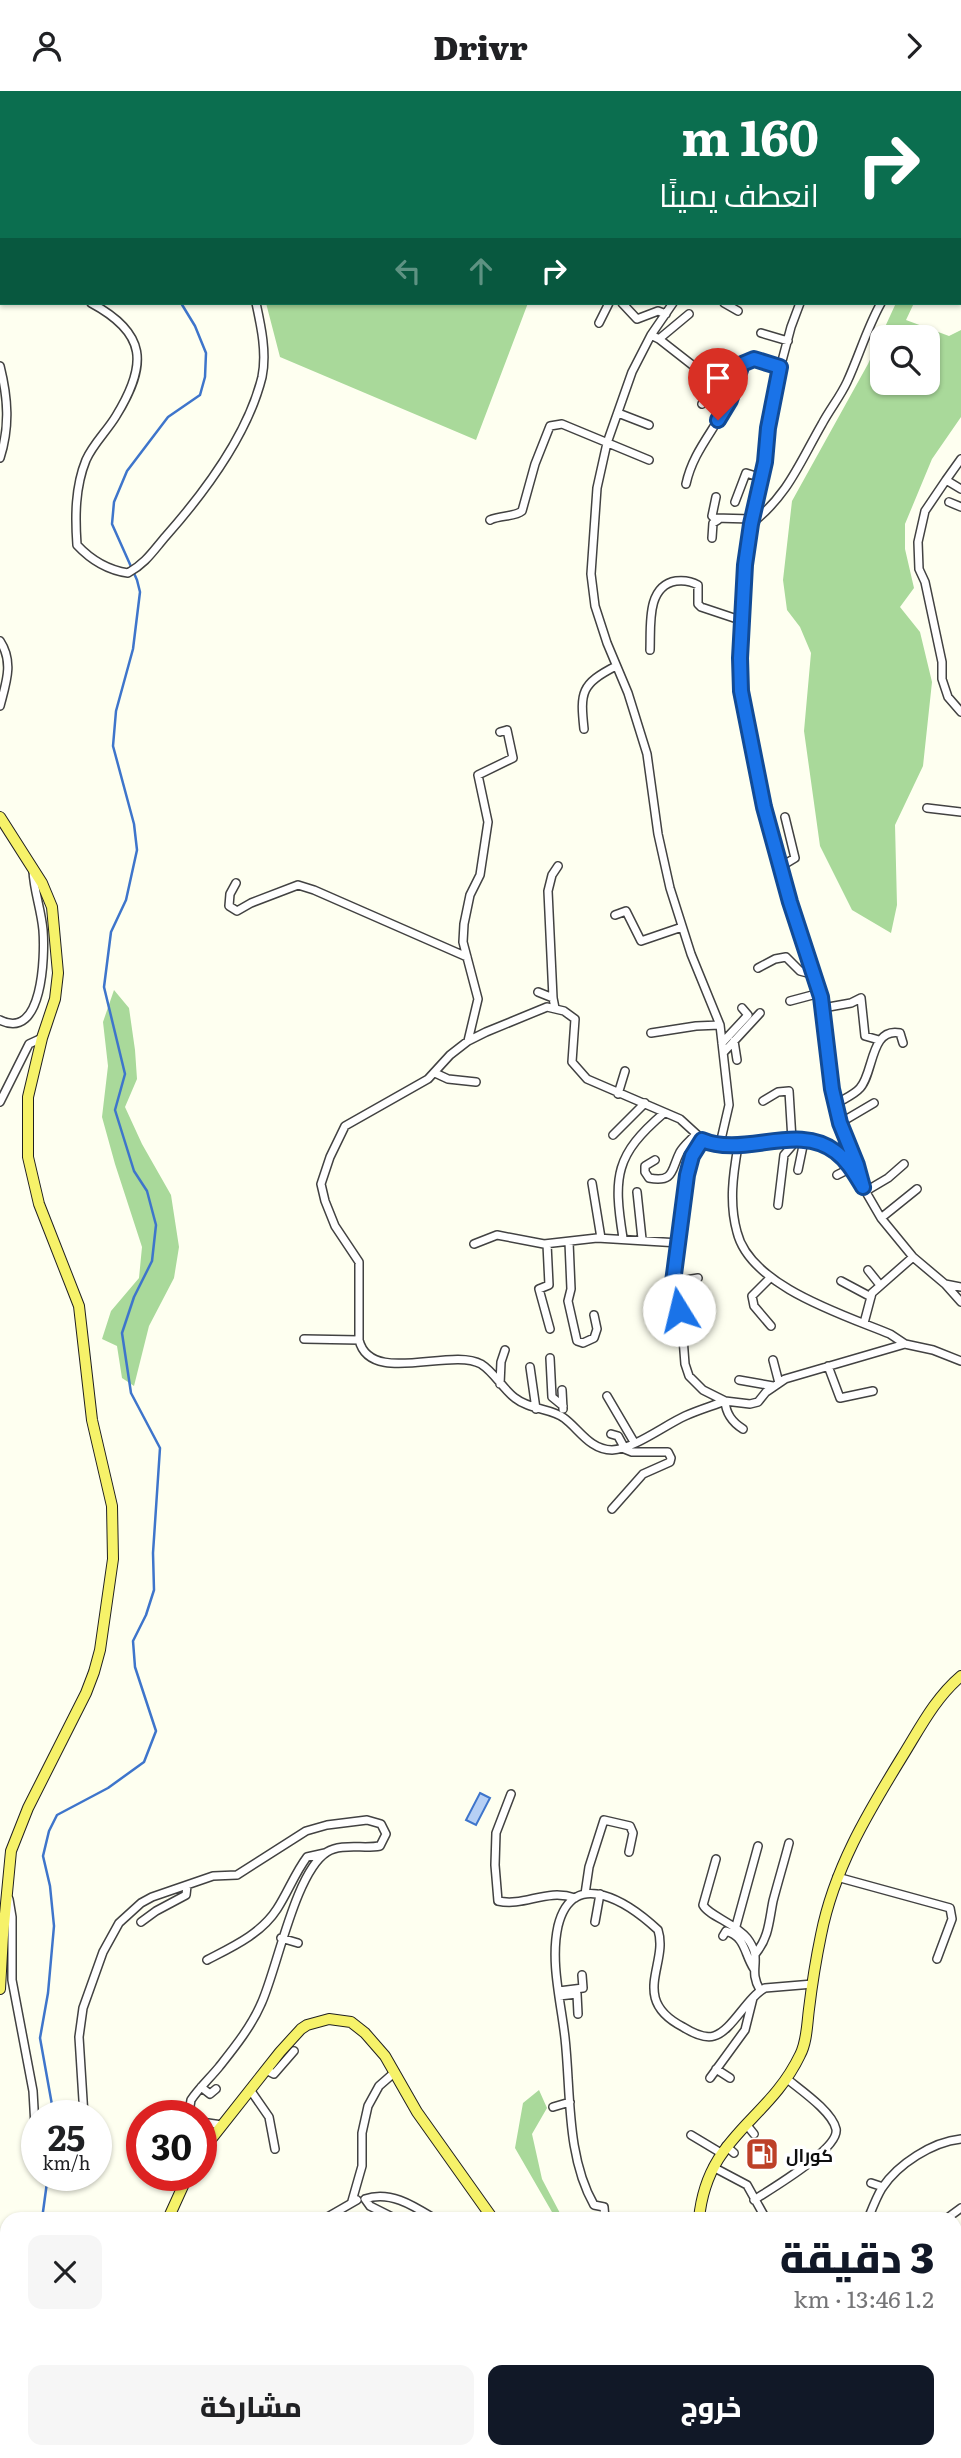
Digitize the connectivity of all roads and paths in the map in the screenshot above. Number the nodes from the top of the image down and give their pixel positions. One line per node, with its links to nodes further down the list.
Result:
1 (94, 305): 2 (street)
2 (256, 305)
3 (607, 305): 12 (street)
4 (624, 305): 10 (street)
5 (672, 305): 10 (street)
6 (728, 305): 9 (street)
7 (799, 305): 15 (street)
8 (880, 305): 35 (street)
9 (738, 311)
10 (666, 314): 14 (street)
11 (689, 314): 14 (street)
12 (599, 324)
13 (761, 333): 15 (street)
14 (655, 337): 18 (street); 19 (street)
15 (788, 341): 17 (street)
16 (0, 366): 22 (street)
17 (780, 367): 25 (street); 27 (street)
18 (702, 404)
19 (618, 413): 20 (street); 21 (street)
20 (649, 425)
21 (607, 443): 24 (street); 33 (street); 40 (street)
22 (0, 458)
23 (961, 459): 26 (street)
24 (649, 460)
25 (762, 478): 30 (street); 35 (street)
26 (946, 480): 28 (street); 42 (street)
27 (686, 484)
28 (961, 489)
29 (716, 497): 34 (street)
30 (735, 502)
31 (949, 502): 32 (street)
32 (961, 507)
33 (490, 520)
34 (718, 520): 35 (street); 36 (street)
35 (752, 521): 37 (street)
36 (712, 538)
37 (743, 621): 39 (street); 50 (street)
38 (0, 641): 41 (street)
39 (650, 650)
40 (616, 666): 43 (street); 54 (street)
41 (0, 706)
42 (961, 712)
43 (584, 729)
44 (500, 732): 55 (street)
45 (927, 808): 46 (street)
46 (961, 812)
47 (0, 817): 51 (main road)
48 (785, 817): 50 (street)
49 (558, 866): 60 (street)
50 (780, 867): 57 (street)
51 (33, 870): 66 (street); 69 (main road)
52 (236, 883): 55 (street)
53 (615, 915): 54 (street)
54 (682, 927): 67 (street)
55 (467, 957): 71 (street)
56 (758, 968): 57 (street)
57 (815, 975): 59 (street)
58 (538, 992): 60 (street)
59 (820, 993): 61 (street); 64 (street)
60 (553, 998): 62 (street)
61 (790, 1001)
62 (555, 1008): 71 (street); 80 (street)
63 (742, 1008): 73 (street)
64 (823, 1008): 70 (street); 85 (street)
65 (760, 1013): 72 (street)
66 (0, 1020)
67 (720, 1025): 68 (street); 73 (street)
68 (651, 1033)
69 (42, 1038): 82 (street); 163 (main road)
70 (880, 1040): 74 (street); 85 (street)
71 (468, 1041): 78 (street)
72 (734, 1041): 75 (street); 76 (street)
73 (723, 1043): 75 (street)
74 (903, 1043)
75 (724, 1052): 91 (street)
76 (737, 1060)
77 (625, 1071): 80 (street)
78 (435, 1073): 79 (street); 131 (street)
79 (477, 1082)
80 (618, 1094): 83 (street)
81 (763, 1101): 90 (street)
82 (0, 1102)
83 (645, 1103): 86 (street); 88 (street)
84 (874, 1103): 87 (street)
85 (836, 1104): 87 (street)
86 (664, 1113): 89 (street); 105 (street)
87 (840, 1123): 99 (street)
88 (613, 1135)
89 (699, 1137): 91 (street); 93 (street); 108 (street)
90 (798, 1140): 92 (street); 95 (street); 96 (street); 102 (street)
91 (720, 1143): 92 (street)
92 (738, 1146): 113 (street)
93 (655, 1160)
94 (904, 1164): 99 (street)
95 (851, 1168): 97 (street); 99 (street)
96 (798, 1170)
97 (837, 1175)
98 (592, 1183): 104 (street)
99 (864, 1189): 103 (street)
100 (917, 1189): 103 (street)
101 (637, 1192): 106 (street)
102 (778, 1205)
103 (881, 1218): 111 (street)
104 (601, 1238): 105 (street); 107 (street)
105 (623, 1238): 106 (street)
106 (642, 1239): 108 (street)
107 (569, 1242): 110 (street); 124 (street)
108 (679, 1243): 116 (street)
109 (474, 1244): 110 (street)
110 (547, 1244): 129 (street)
111 (913, 1257): 117 (street); 118 (street)
112 (869, 1270): 118 (street)
113 (770, 1278): 125 (street); 128 (street)
114 (698, 1279): 116 (street)
115 (841, 1281): 120 (street)
116 (673, 1282): 122 (street)
117 (945, 1284): 119 (street); 121 (street)
118 (880, 1285): 120 (street)
119 (960, 1285)
120 (871, 1297): 125 (street)
121 (961, 1302)
122 (677, 1303): 123 (street); 127 (street)
123 (654, 1310)
124 (594, 1315)
125 (864, 1323): 132 (street)
126 (705, 1324): 127 (street)
127 (682, 1327): 145 (street)
128 (771, 1327)
129 (550, 1329)
130 (304, 1339): 131 (street)
131 (359, 1340): 140 (street)
132 (905, 1344): 136 (street); 137 (street)
133 (505, 1350): 140 (street)
134 (550, 1358): 146 (street)
135 (774, 1360): 141 (street)
136 (961, 1361)
137 (828, 1366): 141 (street); 143 (street)
138 (530, 1367): 147 (street)
139 (739, 1380): 141 (street)
140 (500, 1384): 147 (street)
141 (776, 1385): 145 (street)
142 (562, 1390): 146 (street)
143 (873, 1391)
144 (607, 1396): 151 (street)
145 (726, 1401): 149 (street); 151 (street)
146 (563, 1406): 148 (street)
147 (536, 1409): 148 (street)
148 (563, 1417): 152 (street)
149 (743, 1429)
150 (611, 1434): 152 (street)
151 (634, 1442): 152 (street)
152 (623, 1448): 153 (street)
153 (612, 1509)
154 (961, 1675): 161 (main road)
155 (511, 1794): 166 (street)
156 (789, 1843): 173 (street)
157 (758, 1846): 169 (street)
158 (628, 1852): 164 (street)
159 (326, 1853): 162 (street); 171 (street); 175 (street)
160 (716, 1859): 169 (street)
161 (837, 1877): 174 (street); 178 (main road)
162 (187, 1886): 167 (street); 194 (street)
163 (6, 1891): 179 (main road); 193 (street)
164 (585, 1894): 165 (street); 166 (street)
165 (600, 1894): 168 (street); 181 (street)
166 (575, 1898): 180 (street)
167 (141, 1922)
168 (595, 1922)
169 (736, 1926): 173 (street)
170 (723, 1935): 176 (street)
171 (281, 1938): 172 (street); 190 (street)
172 (298, 1943)
173 (756, 1953): 176 (street)
174 (937, 1959)
175 (207, 1961)
176 (754, 1969): 181 (street)
177 (582, 1975): 180 (street)
178 (813, 1984): 181 (street); 189 (main road)
179 (0, 1989)
180 (559, 1994): 182 (street); 196 (street)
181 (757, 1994): 184 (street)
182 (578, 2014)
183 (294, 2051): 185 (street)
184 (716, 2069): 187 (street); 188 (street)
185 (266, 2070): 186 (main road); 192 (main road)
186 (395, 2072): 213 (street); 218 (main road)
187 (710, 2078)
188 (730, 2078)
189 (786, 2078): 199 (main road); 212 (street)
190 (201, 2087): 191 (street); 195 (street)
191 (216, 2089)
192 (251, 2091): 200 (main road); 205 (street)
193 (34, 2100)
194 (82, 2100)
195 (193, 2100)
196 (570, 2102): 197 (street); 219 (street)
197 (553, 2106)
198 (217, 2124): 200 (street)
199 (746, 2124): 202 (street); 206 (main road)
200 (222, 2125): 201 (main road)
201 (217, 2131)
202 (754, 2134)
203 (691, 2135): 206 (street)
204 (961, 2139): 209 (street)
205 (275, 2150)
206 (727, 2150): 207 (main road)
207 (713, 2168): 212 (street); 220 (main road)
208 (871, 2183): 209 (street)
209 (883, 2187): 222 (street)
210 (181, 2191): 214 (main road)
211 (365, 2199): 213 (street); 216 (street); 217 (street)
212 (754, 2200): 221 (street)
213 (352, 2201): 215 (street)
214 (171, 2212)
215 (335, 2212)
216 (382, 2212)
217 (423, 2212)
218 (488, 2212)
219 (604, 2212)
220 (700, 2212)
221 (761, 2212)
222 (870, 2212)

